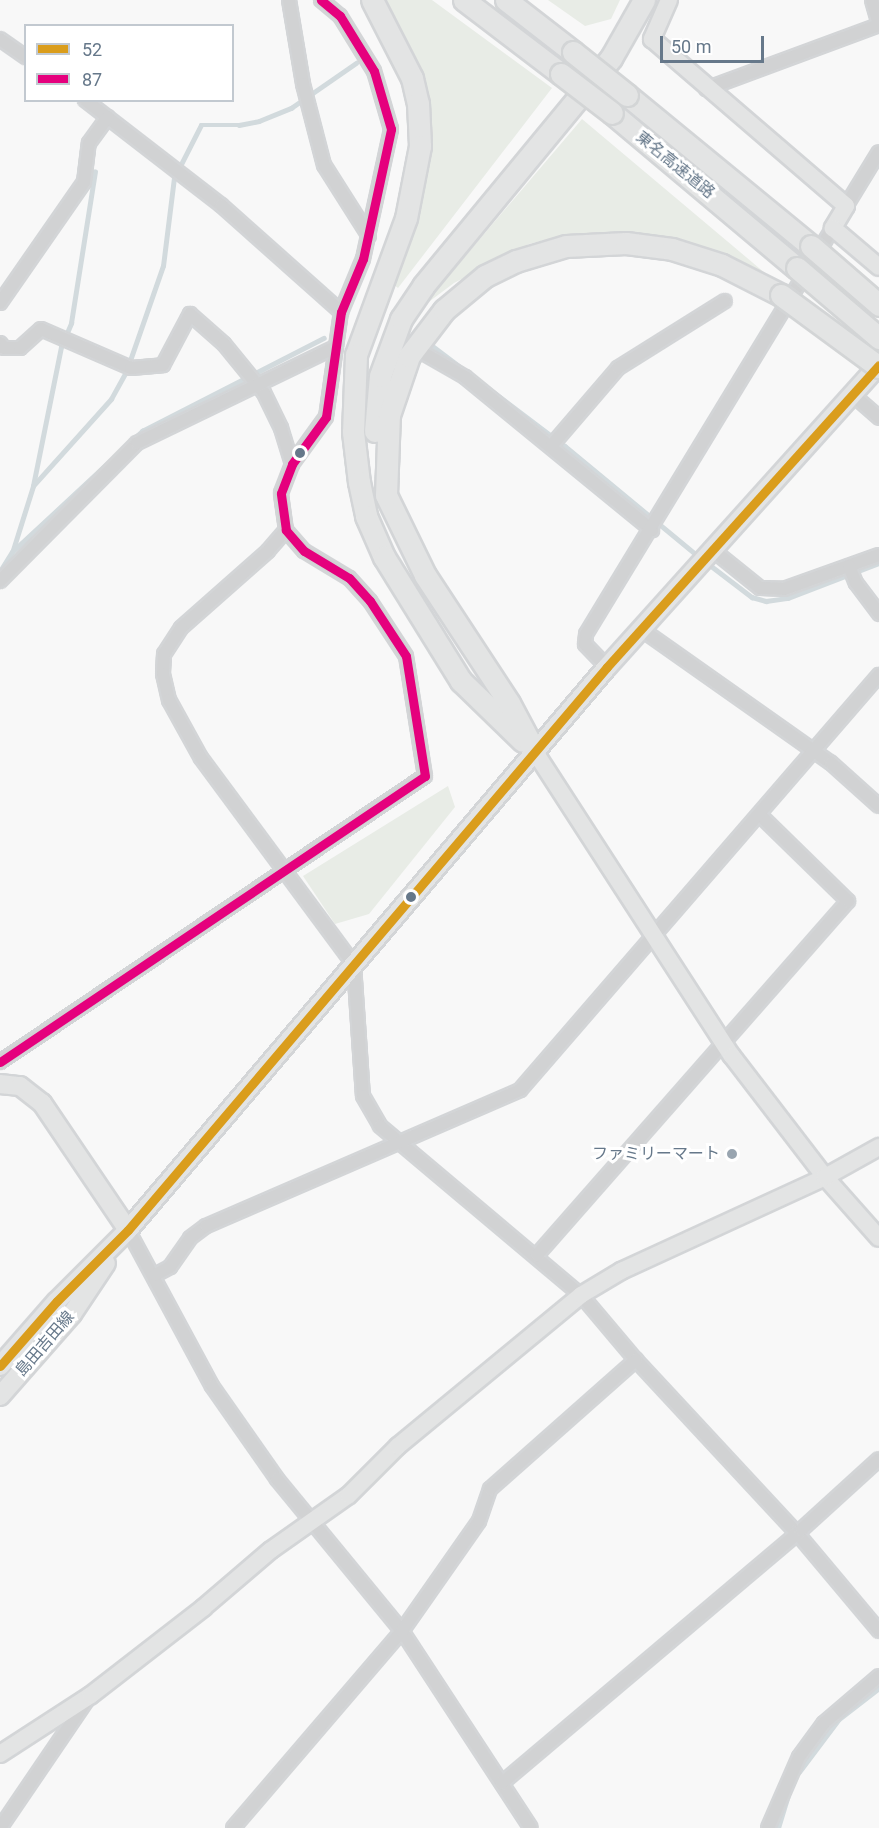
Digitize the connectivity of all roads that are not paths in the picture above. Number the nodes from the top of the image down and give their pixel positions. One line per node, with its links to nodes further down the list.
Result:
1 (289, 0): 21 (street)
2 (321, 0): 21 (street)
3 (372, 0): 34 (highway)
4 (464, 0): 27 (highway, 東名高速道路, bridge)
5 (506, 0): 13 (highway, 東名高速道路)
6 (527, 0): 13 (highway)
7 (631, 0): 34 (highway)
8 (644, 0): 38 (highway)
9 (669, 0): 15 (street)
10 (875, 2): 11 (street)
11 (879, 24): 15 (street)
12 (0, 39): 14 (street)
13 (577, 47): 25 (highway, 東名高速道路, bridge)
14 (24, 56)
15 (706, 89): 19 (street)
16 (88, 102): 17 (street)
17 (108, 117): 24 (street); 26 (street)
18 (879, 152): 19 (street)
19 (846, 207): 20 (street)
20 (833, 228): 22 (street); 40 (street)
21 (369, 236): 26 (street)
22 (879, 267)
23 (725, 301): 36 (street)
24 (0, 303)
25 (879, 305)
26 (341, 312): 29 (street)
27 (879, 338)
28 (0, 343): 32 (street)
29 (336, 347): 32 (street); 37 (street)
30 (425, 354): 36 (street)
31 (879, 366): 33 (main road, 島田吉田線); 38 (highway, bridge)
32 (255, 382): 37 (street); 44 (street)
33 (853, 395): 35 (street); 41 (main road, 島田吉田線)
34 (354, 409): 49 (highway)
35 (879, 418)
36 (552, 445): 40 (street)
37 (292, 464): 39 (street)
38 (386, 495): 49 (highway)
39 (286, 530): 53 (street); 53 (street)
40 (652, 530): 47 (street)
41 (713, 553): 43 (street); 46 (main road, 島田吉田線)
42 (879, 555): 43 (street)
43 (849, 566): 45 (street)
44 (0, 581)
45 (879, 614)
46 (641, 630): 47 (main road, 島田吉田線); 50 (street)
47 (607, 667): 49 (main road, 島田吉田線)
48 (879, 675): 50 (street)
49 (535, 752): 54 (street); 55 (main road, 島田吉田線)
50 (814, 754): 51 (street); 52 (street)
51 (879, 806)
52 (760, 815): 54 (street); 56 (street)
53 (285, 870): 55 (street); 57 (street)
54 (653, 940): 56 (street); 59 (street)
55 (354, 965): 59 (street); 62 (main road, 島田吉田線)
56 (722, 1042): 61 (street); 64 (street)
57 (1, 1057)
58 (0, 1084): 62 (main road)
59 (399, 1140): 64 (street); 65 (street)
60 (879, 1147): 61 (street)
61 (825, 1177): 63 (street); 66 (street)
62 (128, 1230): 65 (street); 68 (main road, 島田吉田線); 69 (main road, 島田吉田線)
63 (879, 1238)
64 (537, 1255): 66 (street)
65 (155, 1275): 71 (street)
66 (581, 1295): 67 (street); 71 (street)
67 (636, 1360): 72 (street); 73 (street)
68 (0, 1366)
69 (0, 1396)
70 (879, 1459): 72 (street)
71 (314, 1522): 73 (street); 76 (street)
72 (796, 1532): 74 (street); 78 (street)
73 (402, 1631): 78 (street); 80 (street)
74 (879, 1631)
75 (879, 1676): 82 (street)
76 (91, 1695): 77 (street); 79 (street)
77 (0, 1754)
78 (502, 1784): 81 (street)
79 (0, 1828)
80 (234, 1828)
81 (531, 1828)
82 (768, 1828)

